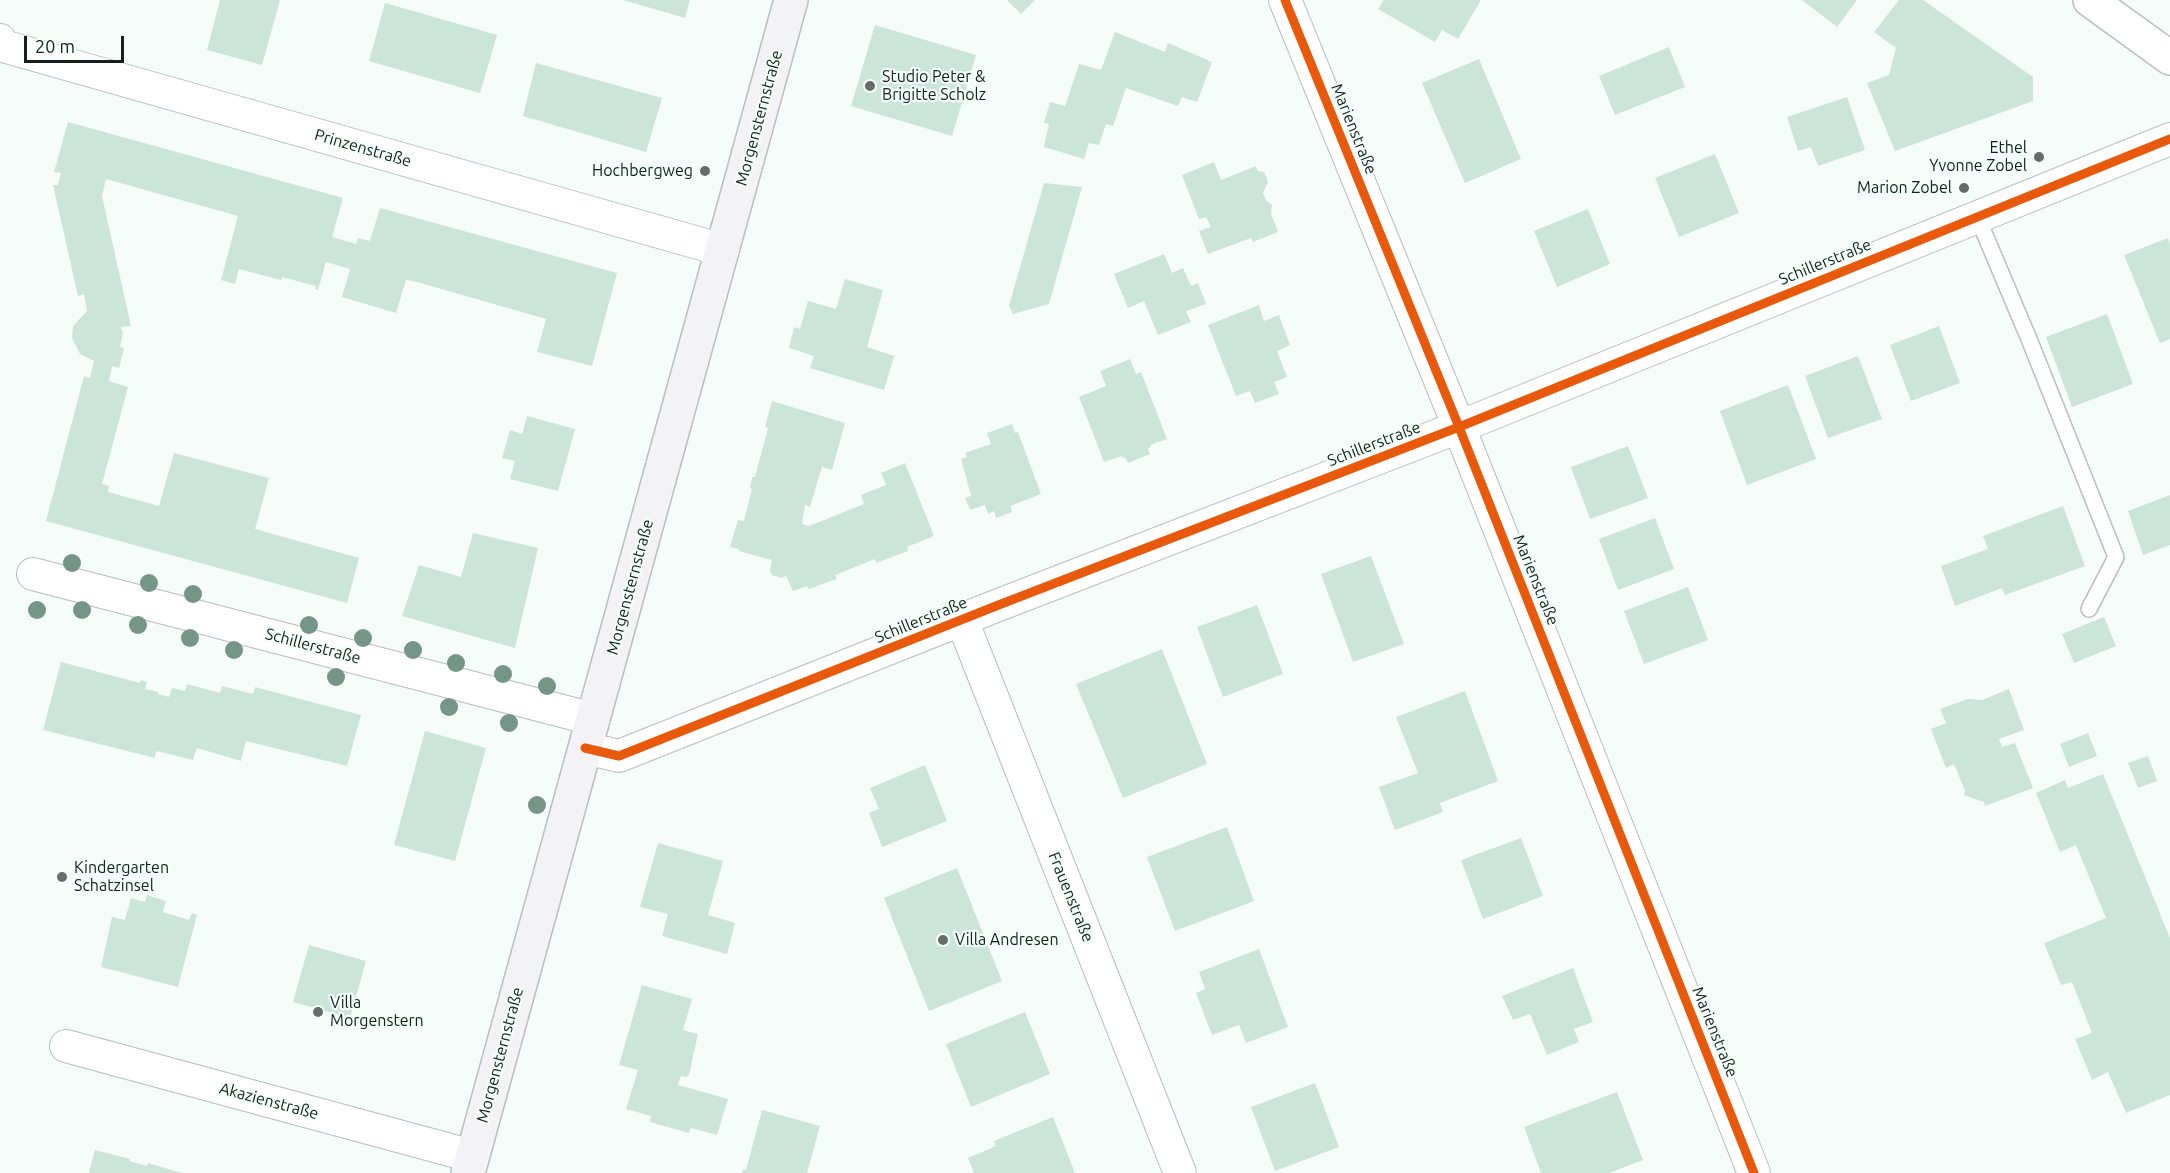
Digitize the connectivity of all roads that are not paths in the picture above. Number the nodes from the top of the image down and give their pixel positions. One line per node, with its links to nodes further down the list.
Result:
1 (791, 0): 8 (main road, Morgensternstraße)
2 (1285, 0): 9 (street, Marienstraße)
3 (2090, 0): 5 (street)
4 (2, 43): 8 (street, Prinzenstraße)
5 (2170, 58)
6 (2170, 139): 7 (street, Schillerstraße)
7 (1977, 216): 9 (street, Schillerstraße); 11 (lane)
8 (723, 250): 13 (main road, Morgensternstraße)
9 (1459, 427): 12 (street, Schillerstraße); 17 (street, Marienstraße)
10 (33, 574): 13 (street, Schillerstraße)
11 (2089, 609)
12 (962, 620): 13 (street, Schillerstraße); 16 (street, Frauenstraße)
13 (589, 734): 15 (main road, Morgensternstraße)
14 (66, 1046): 15 (street, Akazienstraße)
15 (470, 1164)
16 (1180, 1173)
17 (1754, 1173)

